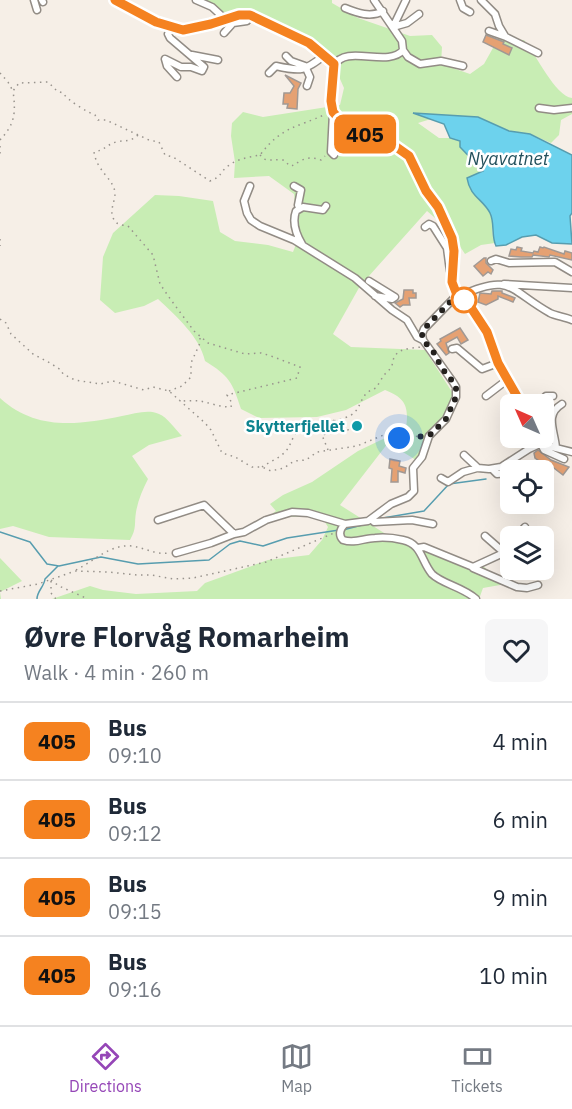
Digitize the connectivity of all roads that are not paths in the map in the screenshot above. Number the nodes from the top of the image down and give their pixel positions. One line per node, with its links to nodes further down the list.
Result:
1 (34, 0): 9 (street)
2 (115, 0): 16 (street)
3 (196, 0): 14 (street)
4 (374, 0): 10 (street)
5 (406, 0): 15 (street)
6 (460, 0): 11 (street)
7 (481, 0): 19 (street)
8 (345, 8): 10 (street)
9 (37, 10)
10 (383, 11): 15 (street)
11 (470, 12)
12 (419, 14): 15 (street)
13 (250, 15): 14 (street); 18 (street); 23 (street)
14 (225, 19): 16 (street)
15 (393, 27): 20 (street)
16 (171, 28): 22 (street)
17 (489, 31): 19 (street)
18 (224, 33)
19 (506, 37): 21 (street)
20 (403, 50): 26 (street); 27 (street)
21 (538, 53)
22 (191, 55): 25 (street); 30 (street)
23 (325, 55): 26 (street); 28 (street)
24 (286, 57): 28 (street)
25 (218, 60)
26 (334, 64): 34 (street)
27 (464, 66)
28 (306, 68): 29 (street); 31 (street)
29 (269, 73)
30 (177, 77)
31 (308, 86)
32 (539, 108): 33 (street)
33 (572, 108)
34 (333, 111): 35 (street); 44 (street)
35 (332, 152)
36 (250, 186): 41 (street)
37 (294, 186): 39 (street)
38 (326, 206): 39 (street)
39 (300, 208): 41 (street)
40 (425, 227): 44 (street)
41 (304, 247): 49 (street)
42 (491, 261): 43 (street)
43 (572, 272)
44 (452, 273): 48 (street)
45 (369, 281): 49 (street)
46 (503, 284): 47 (street); 48 (street); 50 (street)
47 (572, 288)
48 (459, 295): 51 (street); 53 (street)
49 (375, 296): 51 (street)
50 (572, 320)
51 (425, 343): 68 (street)
52 (452, 349): 53 (street)
53 (498, 363): 54 (street)
54 (507, 380): 55 (street); 56 (street)
55 (515, 394)
56 (486, 396)
57 (562, 404): 60 (street)
58 (530, 448): 65 (street)
59 (543, 448): 63 (street)
60 (556, 448): 61 (street)
61 (572, 452)
62 (464, 455): 64 (street)
63 (564, 459)
64 (477, 468): 65 (street); 67 (street)
65 (492, 469): 66 (street)
66 (500, 474)
67 (441, 478)
68 (371, 519): 70 (street); 71 (street)
69 (158, 520): 72 (street)
70 (433, 524)
71 (343, 526): 72 (street); 74 (street)
72 (234, 534): 76 (street)
73 (485, 536): 75 (street)
74 (418, 548): 78 (street); 80 (street)
75 (500, 549)
76 (176, 553)
77 (500, 555): 78 (street)
78 (473, 567): 79 (street)
79 (538, 585)
80 (476, 599)

